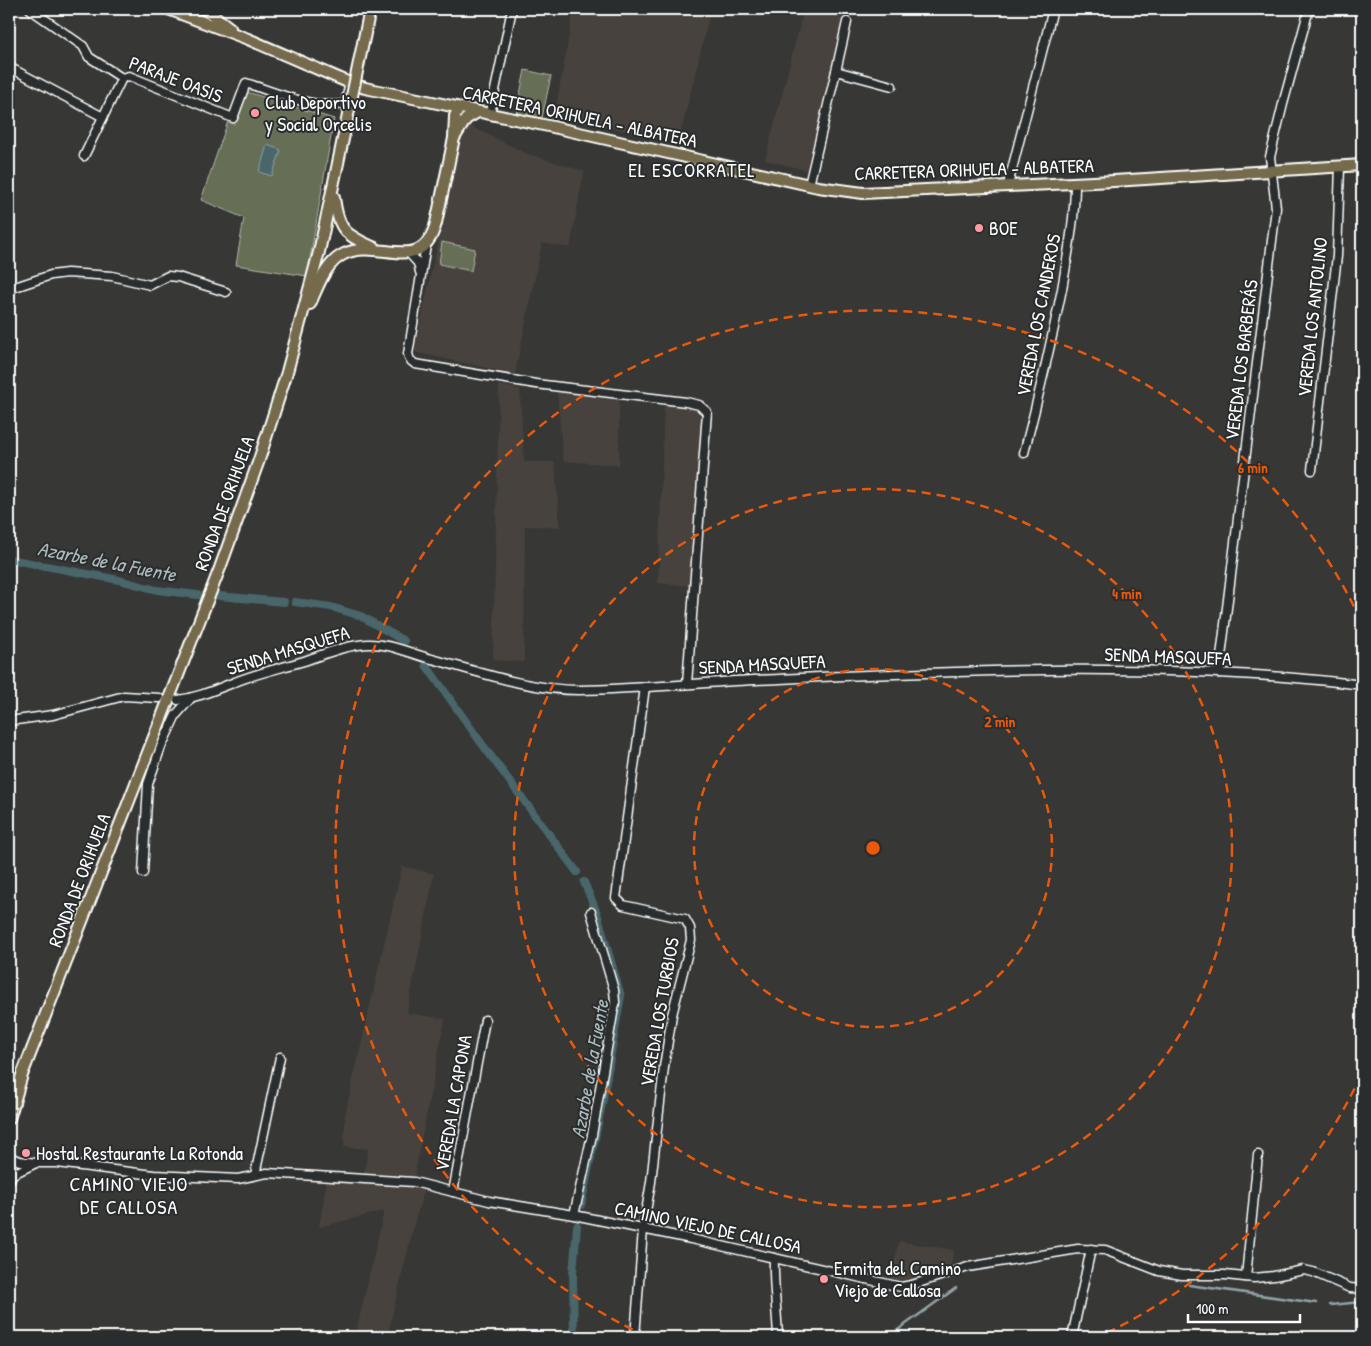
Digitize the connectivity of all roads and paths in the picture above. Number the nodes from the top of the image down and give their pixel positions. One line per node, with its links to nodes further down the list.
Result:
1 (30, 9): 14 (street, PARAJE OASIS)
2 (168, 9): 10 (main road)
3 (205, 9): 10 (main road)
4 (365, 9): 11 (main road)
5 (370, 9): 11 (main road, RONDA DE ORIHUELA)
6 (512, 9): 20 (street)
7 (1053, 9): 29 (street)
8 (1309, 9): 26 (street, VEREDA LOS BARBERÁS)
9 (847, 22): 13 (street)
10 (248, 39): 15 (main road, CARRETERA ORIHUELA - ALBATERA)
11 (363, 43): 30 (main road, RONDA DE ORIHUELA, bridge)
12 (9, 67): 21 (street)
13 (836, 72): 16 (street); 28 (street)
14 (122, 78): 15 (street, PARAJE OASIS); 21 (street)
15 (350, 83): 17 (main road, CARRETERA ORIHUELA - ALBATERA)
16 (892, 86)
17 (430, 102): 18 (main road, CARRETERA ORIHUELA - ALBATERA); 22 (main road)
18 (459, 108): 19 (main road, CARRETERA ORIHUELA - ALBATERA); 22 (main road)
19 (478, 112): 20 (main road, CARRETERA ORIHUELA - ALBATERA); 22 (main road)
20 (490, 114): 28 (main road, CARRETERA ORIHUELA - ALBATERA)
21 (103, 117): 23 (street)
22 (454, 138): 31 (main road)
23 (84, 156)
24 (1362, 165): 25 (main road, CARRETERA ORIHUELA - ALBATERA)
25 (1340, 166): 26 (main road, CARRETERA ORIHUELA - ALBATERA); 39 (street, VEREDA LOS ANTOLINO)
26 (1271, 171): 27 (main road, CARRETERA ORIHUELA - ALBATERA); 40 (street, VEREDA LOS BARBERÁS)
27 (1075, 183): 29 (main road, CARRETERA ORIHUELA - ALBATERA); 38 (street, VEREDA LOS CANDEROS)
28 (809, 185): 29 (main road, CARRETERA ORIHUELA - ALBATERA)
29 (1008, 185)
30 (333, 188): 32 (main road); 37 (main road, RONDA DE ORIHUELA)
31 (426, 245): 33 (main road); 34 (street)
32 (380, 250): 33 (main road); 37 (main road)
33 (409, 253): 34 (street)
34 (421, 276): 41 (street)
35 (9, 290): 36 (street)
36 (226, 292)
37 (299, 328): 52 (main road, RONDA DE ORIHUELA)
38 (1024, 454)
39 (1312, 470)
40 (1219, 673): 41 (street, SENDA MASQUEFA); 42 (street, SENDA MASQUEFA)
41 (687, 684): 43 (street, SENDA MASQUEFA)
42 (1362, 686)
43 (645, 687): 45 (street, SENDA MASQUEFA); 62 (street, VEREDA LOS TURBIOS)
44 (159, 698): 47 (street)
45 (191, 698): 46 (street, SENDA MASQUEFA); 48 (street)
46 (178, 700)
47 (9, 721)
48 (143, 874)
49 (590, 912): 61 (street)
50 (485, 1020): 60 (street, VEREDA LA CAPONA)
51 (280, 1057): 58 (street)
52 (22, 1075): 53 (main road, RONDA DE ORIHUELA); 54 (main road, RONDA DE ORIHUELA)
53 (9, 1102)
54 (9, 1119)
55 (1258, 1155): 65 (street)
56 (9, 1157): 57 (street); 59 (main road)
57 (36, 1163): 58 (street, CAMINO VIEJO DE CALLOSA); 59 (street)
58 (256, 1175): 60 (street, CAMINO VIEJO DE CALLOSA)
59 (10, 1177)
60 (454, 1192): 61 (street, CAMINO VIEJO DE CALLOSA)
61 (574, 1216): 62 (street, CAMINO VIEJO DE CALLOSA)
62 (642, 1229): 64 (street, CAMINO VIEJO DE CALLOSA); 67 (street, VEREDA LOS TURBIOS)
63 (1091, 1249): 64 (street, CAMINO VIEJO DE CALLOSA); 65 (street, CAMINO VIEJO DE CALLOSA); 69 (street)
64 (774, 1258): 68 (street)
65 (1246, 1277): 66 (street, CAMINO VIEJO DE CALLOSA)
66 (1362, 1289)
67 (635, 1337)
68 (778, 1337)
69 (1072, 1337)

